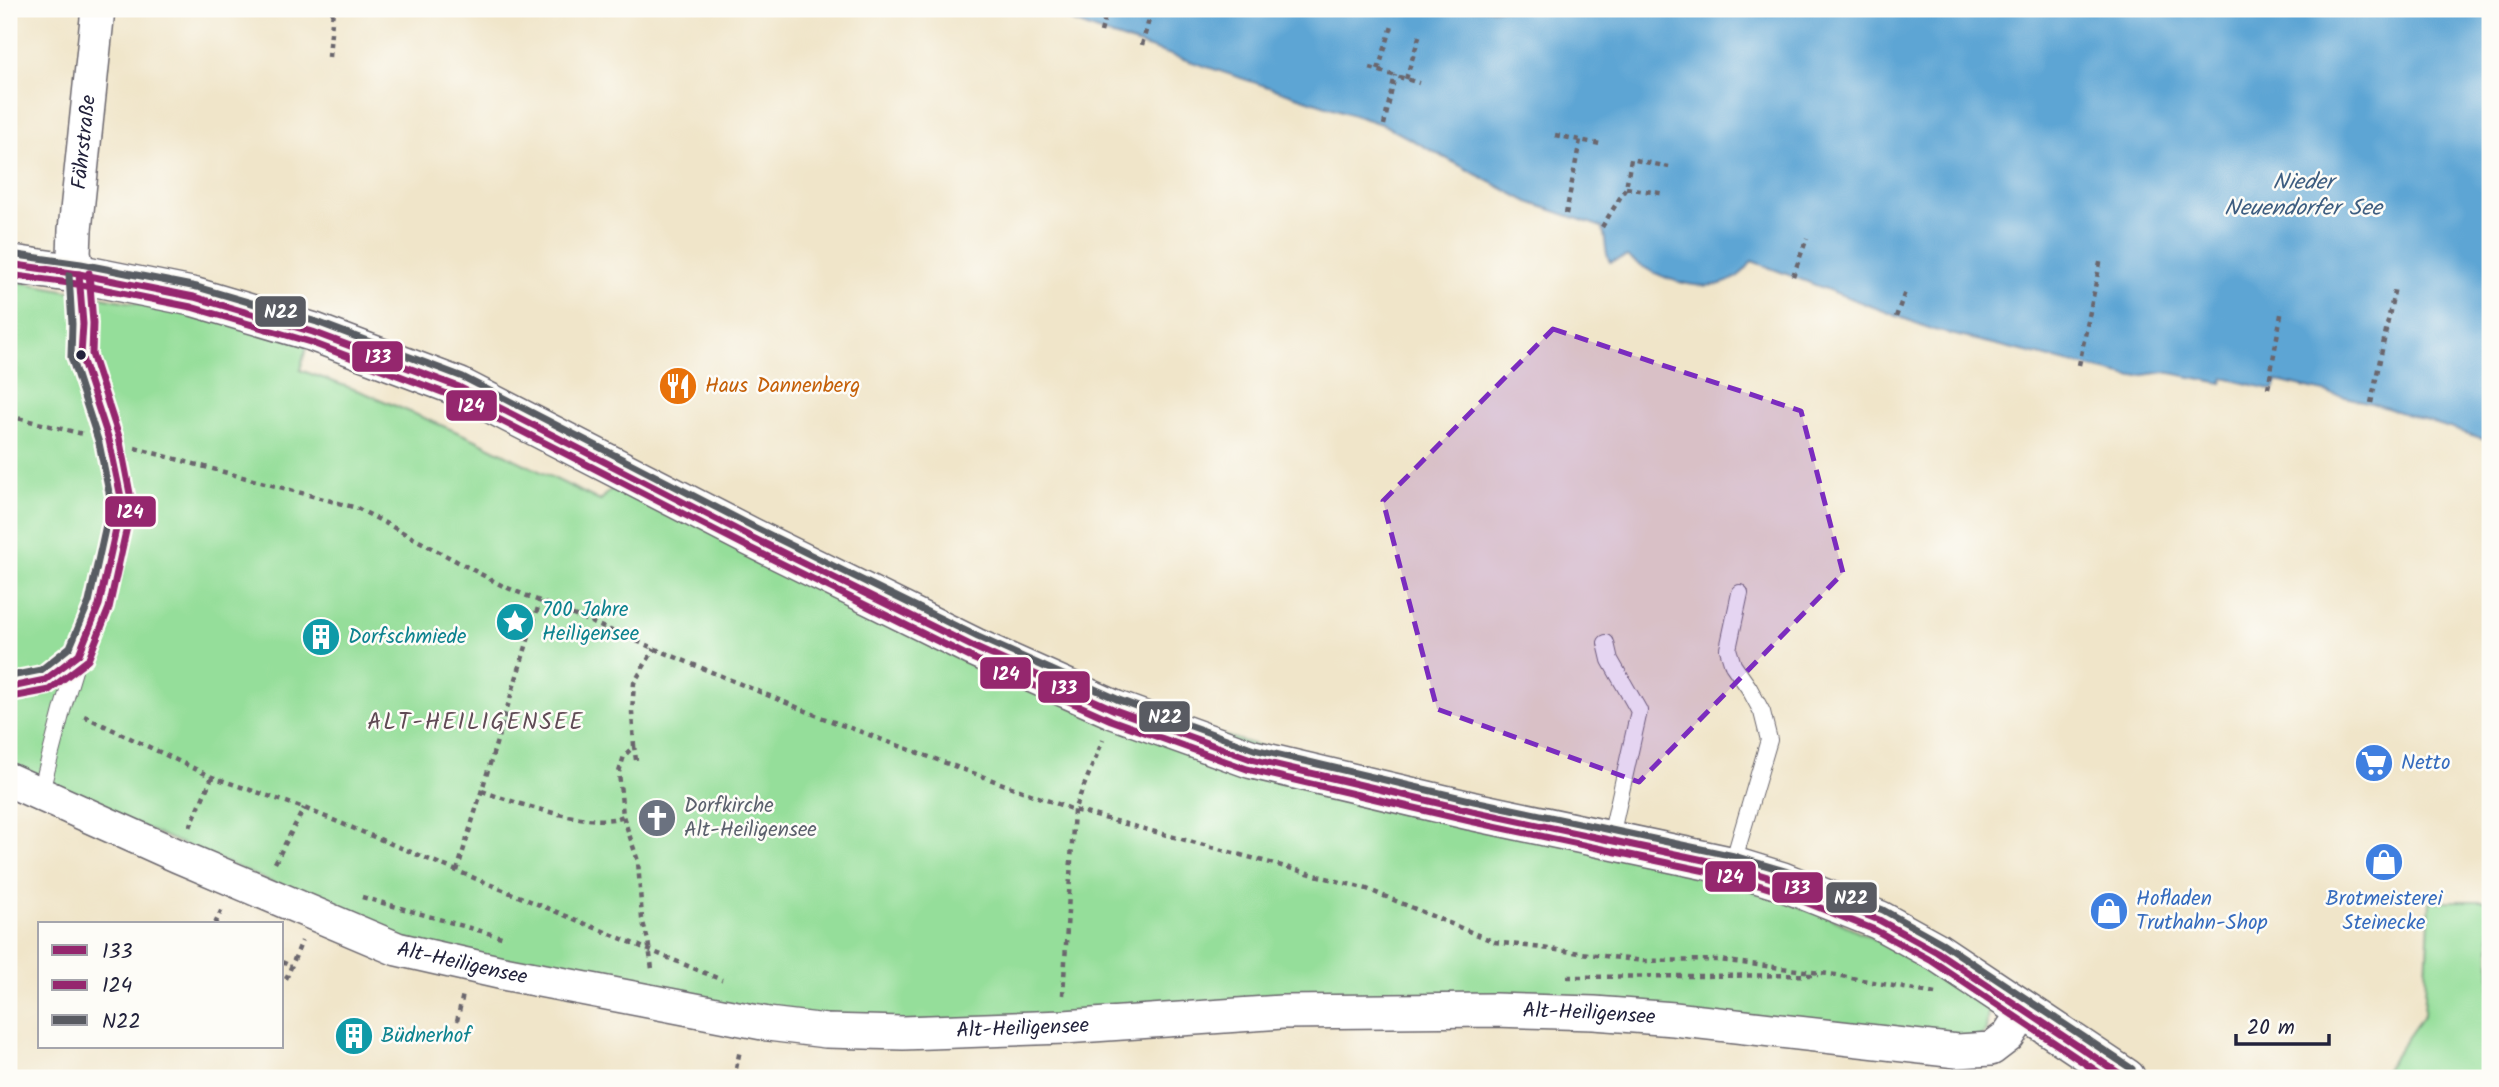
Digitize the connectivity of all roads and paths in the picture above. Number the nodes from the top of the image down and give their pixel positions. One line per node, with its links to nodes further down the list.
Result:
1 (98, 9): 27 (street, Fährstraße)
2 (333, 9): 9 (path)
3 (1107, 9): 6 (path)
4 (1152, 9): 8 (path)
5 (1393, 23): 11 (path)
6 (1101, 32)
7 (1420, 34): 13 (path)
8 (1142, 45)
9 (329, 57)
10 (1370, 68): 11 (path)
11 (1378, 70): 12 (path)
12 (1395, 75): 13 (path); 15 (path)
13 (1406, 79): 14 (path)
14 (1419, 83)
15 (1384, 125)
16 (1555, 135): 17 (path)
17 (1580, 140): 18 (path); 22 (path)
18 (1600, 144)
19 (1669, 167): 20 (path)
20 (1626, 188): 21 (path); 23 (path)
21 (1665, 194)
22 (1566, 214)
23 (1602, 227)
24 (1807, 238): 28 (path)
25 (2101, 258): 33 (path)
26 (9, 264): 27 (main road)
27 (79, 274): 37 (lane); 45 (main road)
28 (1793, 276)
29 (2395, 287): 35 (path)
30 (1906, 289): 32 (path)
31 (2282, 309): 34 (path)
32 (1896, 317)
33 (2079, 365)
34 (2268, 388)
35 (2371, 403)
36 (9, 416): 37 (path)
37 (109, 440): 39 (path); 42 (lane)
38 (1740, 593): 57 (lane)
39 (540, 601): 41 (path); 50 (path)
40 (1606, 643): 55 (lane)
41 (654, 649): 46 (path); 53 (path)
42 (79, 654): 43 (lane); 44 (lane)
43 (9, 684)
44 (62, 706): 48 (path); 51 (lane)
45 (1115, 710): 53 (path); 55 (main road)
46 (634, 746): 47 (path); 54 (path)
47 (636, 760)
48 (212, 777): 52 (path); 56 (path)
49 (9, 780): 51 (street, Alt-Heiligensee)
50 (482, 792): 54 (path); 58 (path)
51 (40, 794): 56 (street, Alt-Heiligensee)
52 (304, 808): 58 (path); 59 (path)
53 (1074, 810): 70 (path); 75 (path)
54 (623, 816): 65 (path)
55 (1610, 841): 57 (main road)
56 (178, 856): 59 (street, Alt-Heiligensee)
57 (1732, 866): 72 (main road)
58 (457, 872): 65 (path)
59 (259, 891): 74 (street, Alt-Heiligensee)
60 (352, 894): 63 (path)
61 (222, 909): 62 (path)
62 (216, 922)
63 (517, 941)
64 (300, 944): 67 (path)
65 (651, 950): 68 (path); 74 (path)
66 (284, 962): 67 (path)
67 (291, 965): 69 (path)
68 (638, 966)
69 (286, 979)
70 (1939, 994)
71 (461, 1002): 73 (path)
72 (2025, 1010): 75 (street, Alt-Heiligensee); 76 (main road)
73 (457, 1021)
74 (746, 1021): 75 (street, Alt-Heiligensee)
75 (1063, 1027)
76 (2126, 1078)

